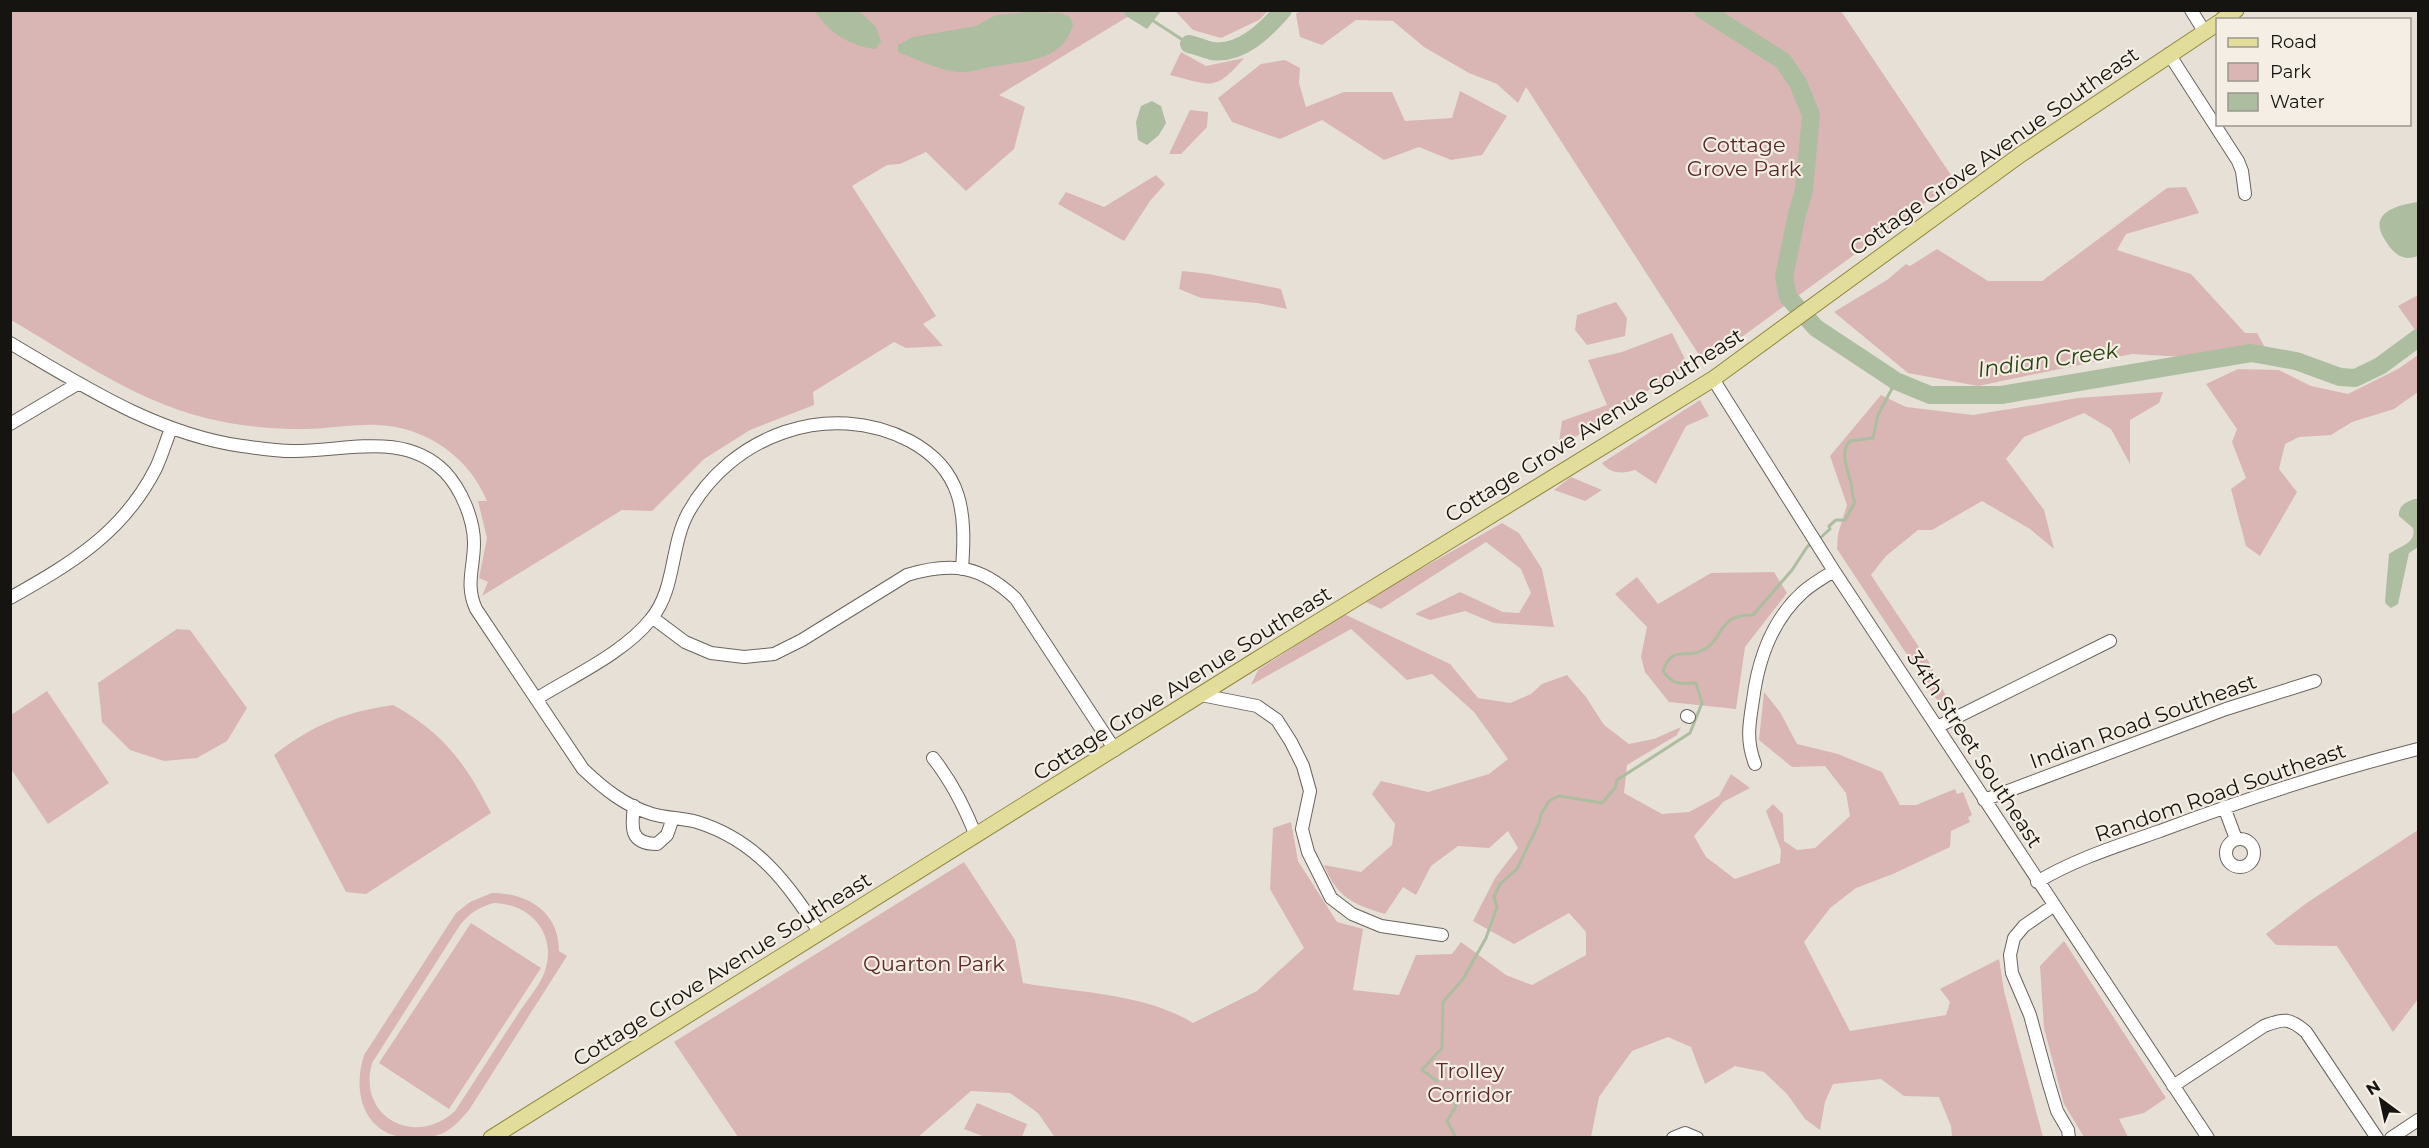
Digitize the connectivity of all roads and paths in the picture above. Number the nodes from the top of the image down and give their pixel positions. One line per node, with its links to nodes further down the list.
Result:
1 (2191, 10): 2 (street)
2 (2211, 27): 3 (main road, Cottage Grove Avenue Southeast)
3 (2169, 54): 4 (street); 6 (main road, Cottage Grove Avenue Southeast)
4 (2245, 194)
5 (10, 343): 7 (street)
6 (1713, 379): 11 (street, 34th Street Southeast); 16 (main road, Cottage Grove Avenue Southeast)
7 (79, 383): 8 (street); 9 (street)
8 (10, 424)
9 (171, 429): 12 (street); 17 (street)
10 (962, 569): 13 (street); 13 (street); 20 (street)
11 (1834, 570): 18 (street, 34th Street Southeast); 22 (street)
12 (10, 598)
13 (653, 618): 17 (street)
14 (2110, 641): 18 (street)
15 (2314, 681): 23 (street, Indian Road Southeast)
16 (1201, 695): 20 (main road, Cottage Grove Avenue Southeast); 32 (street)
17 (536, 699): 24 (street)
18 (1937, 727): 23 (street, 34th Street Southeast)
19 (2418, 749): 25 (street, Random Road Southeast)
20 (1116, 750): 27 (main road, Cottage Grove Avenue Southeast)
21 (933, 758): 27 (street)
22 (1755, 764)
23 (1984, 800): 29 (street, 34th Street Southeast)
24 (634, 806): 26 (street); 26 (street)
25 (2224, 807): 28 (street); 29 (street, Random Road Southeast)
26 (673, 818): 31 (street)
27 (976, 836): 31 (main road, Cottage Grove Avenue Southeast)
28 (2235, 839)
29 (2037, 882): 30 (street, 34th Street Southeast)
30 (2053, 906): 33 (street, 34th Street Southeast); 38 (street)
31 (820, 933): 35 (main road, Cottage Grove Avenue Southeast)
32 (1442, 935)
33 (2173, 1086): 39 (street, 34th Street Southeast); 40 (street)
34 (2418, 1120): 41 (street)
35 (490, 1137)
36 (1673, 1137): 37 (street)
37 (1697, 1137)
38 (2069, 1137)
39 (2208, 1137)
40 (2377, 1137)
41 (2391, 1137)

